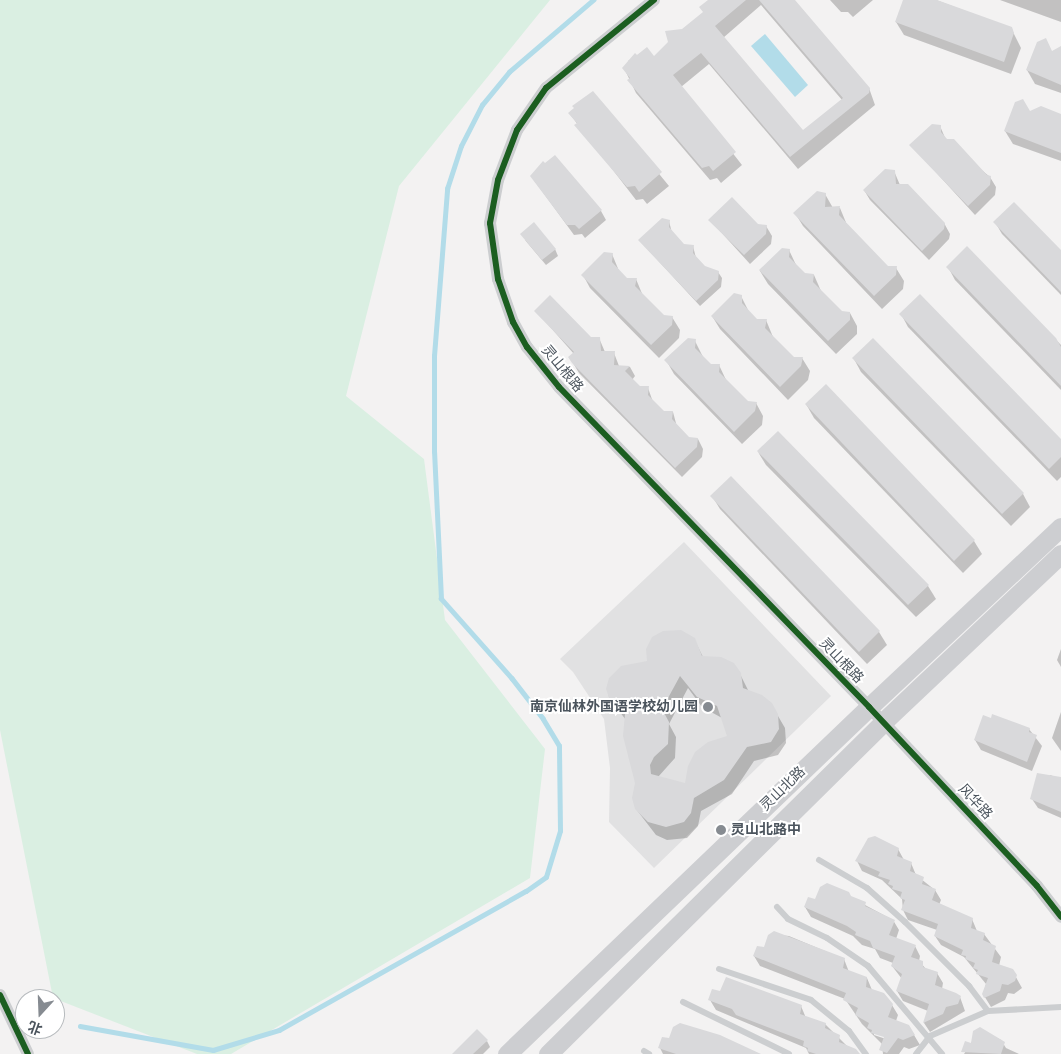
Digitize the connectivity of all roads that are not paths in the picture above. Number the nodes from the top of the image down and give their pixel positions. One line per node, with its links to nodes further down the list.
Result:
1 (654, 0): 4 (street, 灵山根路)
2 (1061, 527): 4 (main road, 灵山北路)
3 (1061, 554): 5 (main road, 灵山北路)
4 (868, 707): 5 (street, 风华路); 16 (main road, 灵山北路)
5 (882, 722): 8 (street, 风华路); 17 (main road, 灵山北路)
6 (819, 860): 13 (lane)
7 (777, 907): 14 (lane)
8 (1060, 916)
9 (719, 969): 19 (lane)
10 (0, 994): 15 (street)
11 (683, 1002): 18 (lane)
12 (1061, 1007): 13 (lane)
13 (988, 1011): 14 (lane)
14 (930, 1036): 20 (lane); 21 (lane)
15 (28, 1054)
16 (507, 1054)
17 (548, 1054)
18 (790, 1054)
19 (866, 1054)
20 (916, 1054)
21 (942, 1054)

